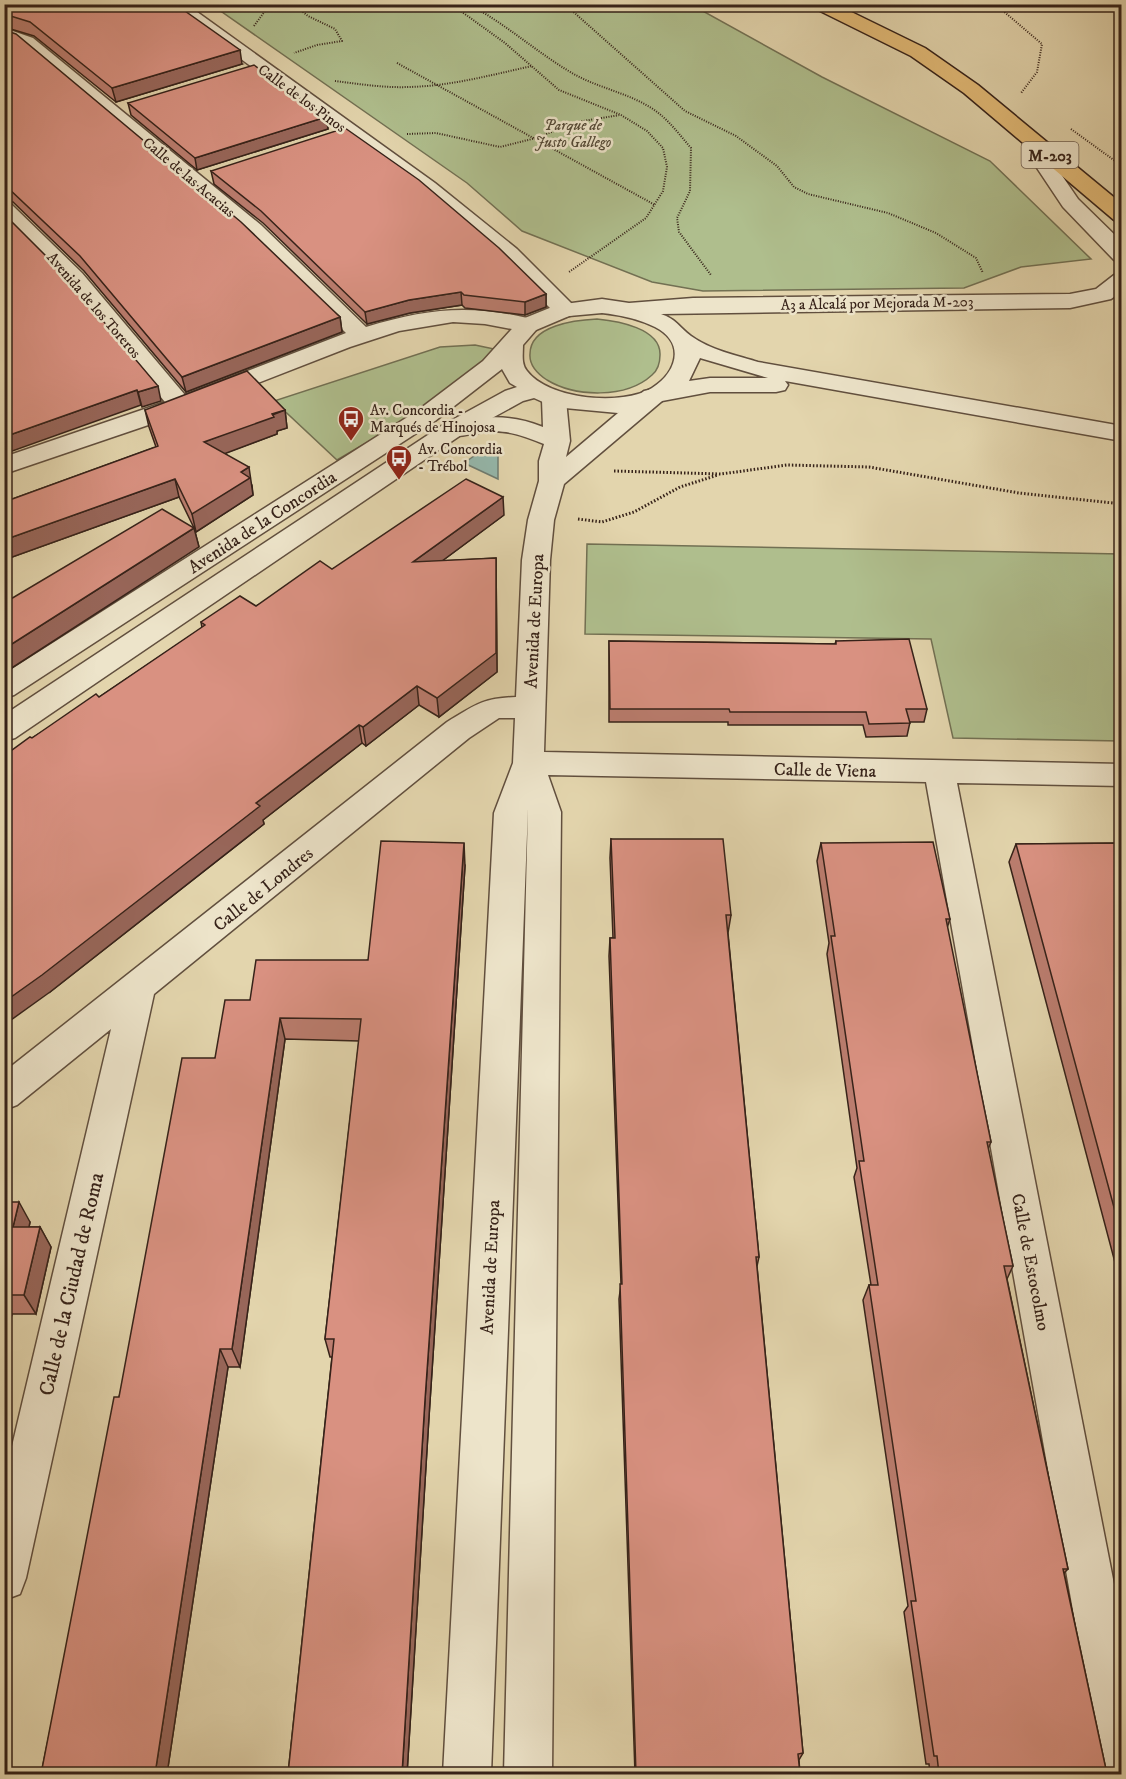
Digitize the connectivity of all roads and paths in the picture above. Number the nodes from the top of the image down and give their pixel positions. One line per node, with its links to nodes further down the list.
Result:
1 (174, 4): 20 (street, Calle de los Pinos)
2 (277, 4): 10 (path)
3 (293, 4): 11 (path)
4 (451, 4): 13 (path)
5 (468, 4): 35 (path)
6 (561, 4): 32 (path)
7 (820, 4): 16 (main road, M-203)
8 (995, 4): 16 (path)
9 (4, 33): 18 (street, Calle de las Acacias)
10 (252, 36)
11 (289, 55)
12 (397, 63): 15 (path)
13 (532, 66): 15 (path); 19 (path)
14 (331, 80): 15 (path)
15 (438, 84): 23 (path)
16 (975, 92): 24 (main road, M-203); 29 (main road, M-203)
17 (136, 104): 18 (street)
18 (112, 112): 26 (street, Calle de las Acacias)
19 (621, 115): 23 (path); 27 (path)
20 (348, 131): 22 (street); 37 (street, Calle de los Pinos)
21 (399, 136): 23 (path)
22 (327, 138)
23 (536, 138): 27 (path)
24 (1041, 159): 30 (main road, M-203); 31 (street)
25 (220, 172): 26 (street)
26 (194, 181): 39 (street, Calle de las Acacias)
27 (655, 205): 33 (path)
28 (4, 208): 45 (street, Avenida de los Toreros)
29 (1122, 215)
30 (1122, 235)
31 (1122, 255)
32 (983, 273)
33 (565, 275)
34 (1122, 280): 36 (street, A3 a Alcalá por Mejorada M-203)
35 (716, 284)
36 (627, 309): 37 (street); 40 (street)
37 (565, 310): 38 (street)
38 (528, 325): 39 (street); 41 (street, Avenida de la Concordia)
39 (362, 336): 45 (street)
40 (683, 340): 42 (street); 44 (street)
41 (511, 345): 43 (street); 55 (street, Avenida de la Concordia)
42 (868, 390): 44 (street); 47 (street)
43 (545, 394): 44 (street); 46 (street, Avenida de la Concordia); 48 (street, Avenida de Europa)
44 (656, 395): 52 (street)
45 (180, 405): 49 (street)
46 (452, 430): 48 (street, Avenida de la Concordia); 57 (street, Avenida de la Concordia)
47 (1122, 434)
48 (557, 441): 52 (street, Avenida de Europa)
49 (4, 466)
50 (604, 471): 51 (path)
51 (721, 474): 53 (path); 54 (path)
52 (552, 481): 56 (street, Avenida de Europa)
53 (1122, 504)
54 (578, 519)
55 (4, 688)
56 (529, 706): 58 (street, Avenida de Europa); 61 (street, Calle de Londres)
57 (4, 730)
58 (528, 763): 59 (street, Calle de Viena); 65 (street, Avenida de Europa); 66 (street, Avenida de Europa)
59 (940, 773): 60 (street, Calle de Viena); 64 (street, Calle de Estocolmo)
60 (1122, 775)
61 (137, 991): 62 (street, Calle de Londres); 63 (street, Calle de la Ciudad de Roma)
62 (4, 1094)
63 (4, 1578)
64 (1122, 1750)
65 (467, 1774)
66 (528, 1774)

